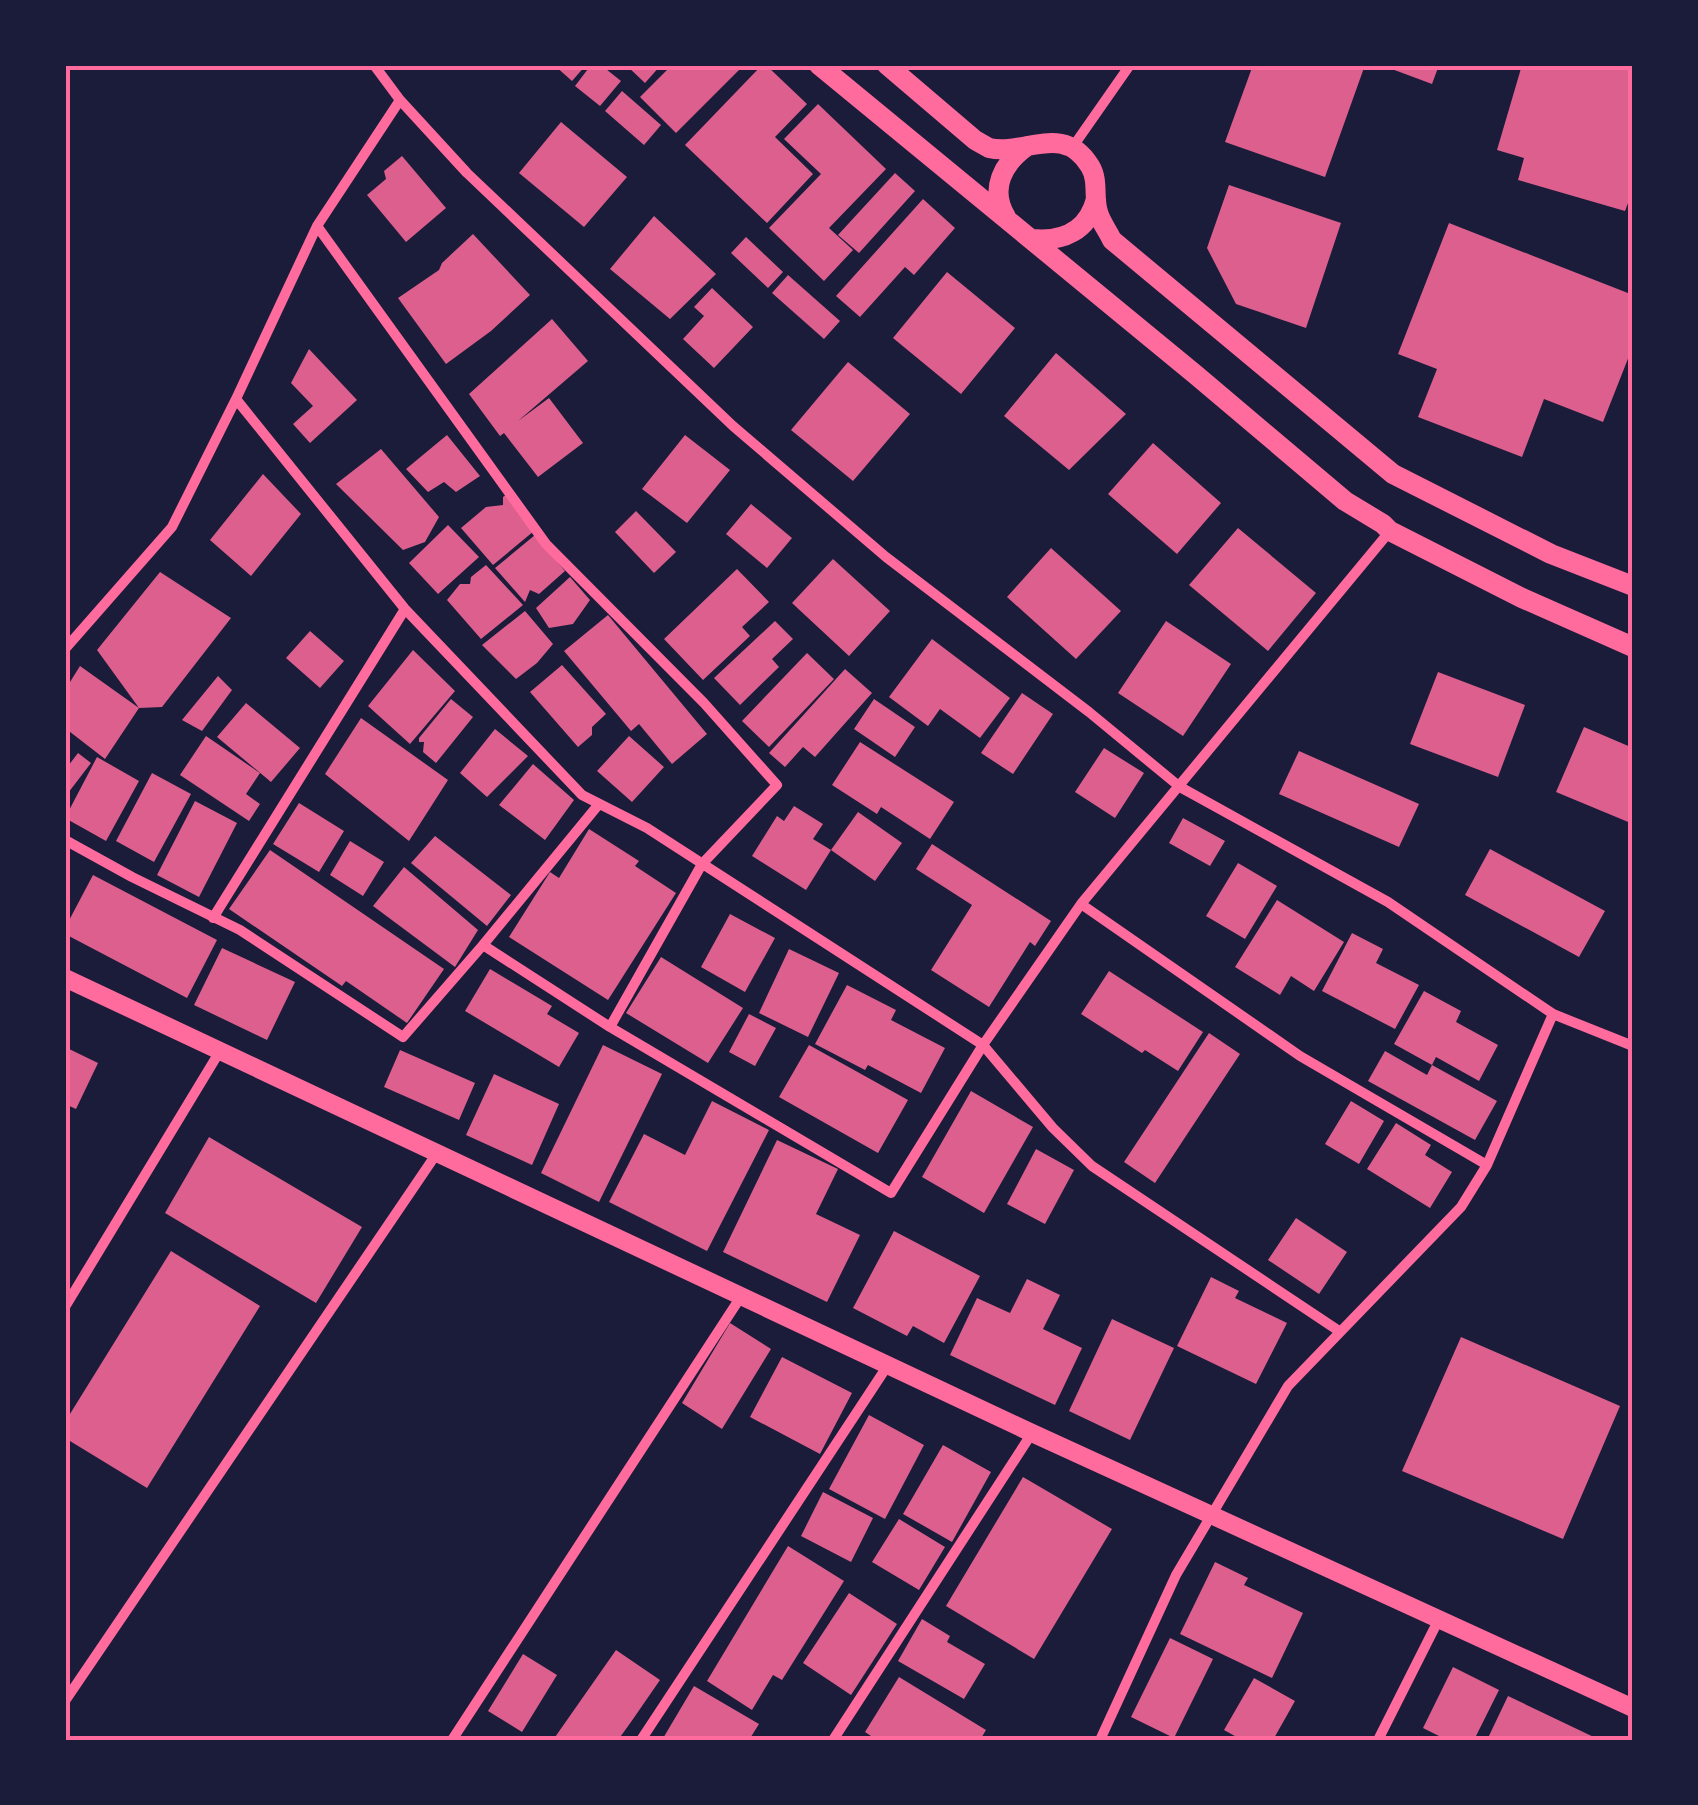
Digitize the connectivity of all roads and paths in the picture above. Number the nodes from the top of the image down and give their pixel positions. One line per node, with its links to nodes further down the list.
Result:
1 (374, 65): 5 (street)
2 (819, 65): 9 (main road)
3 (887, 65): 6 (main road)
4 (1130, 65): 7 (street)
5 (400, 100): 10 (street); 18 (street)
6 (1027, 146): 7 (main road); 9 (main road)
7 (1072, 148): 8 (main road)
8 (1097, 197): 11 (main road); 14 (main road)
9 (1010, 223): 11 (main road)
10 (317, 226): 12 (street); 21 (street)
11 (1032, 240): 13 (main road)
12 (236, 399): 15 (street); 17 (street)
13 (1390, 531): 16 (main road); 18 (street)
14 (1633, 586)
15 (404, 609): 19 (street); 23 (street)
16 (1633, 647)
17 (65, 649)
18 (1180, 787): 22 (street); 26 (street)
19 (600, 804): 21 (street); 24 (street)
20 (65, 840): 23 (street)
21 (702, 864): 27 (street); 28 (street)
22 (1081, 904): 28 (street); 32 (street)
23 (213, 918): 24 (street)
24 (483, 945): 27 (street)
25 (65, 978): 30 (street)
26 (1553, 1014): 29 (street); 32 (street)
27 (610, 1027): 28 (street)
28 (983, 1045): 35 (street)
29 (1633, 1046)
30 (220, 1052): 31 (street); 34 (street)
31 (437, 1153): 33 (street); 40 (street)
32 (1487, 1165): 35 (street)
33 (742, 1296): 36 (street); 42 (street)
34 (65, 1307)
35 (1340, 1331): 38 (street)
36 (888, 1365): 37 (street); 43 (street)
37 (1032, 1433): 38 (street); 44 (street)
38 (1212, 1515): 39 (street); 45 (street)
39 (1439, 1620): 41 (street); 46 (street)
40 (65, 1701)
41 (1633, 1708)
42 (452, 1740)
43 (641, 1740)
44 (833, 1740)
45 (1100, 1740)
46 (1378, 1740)

